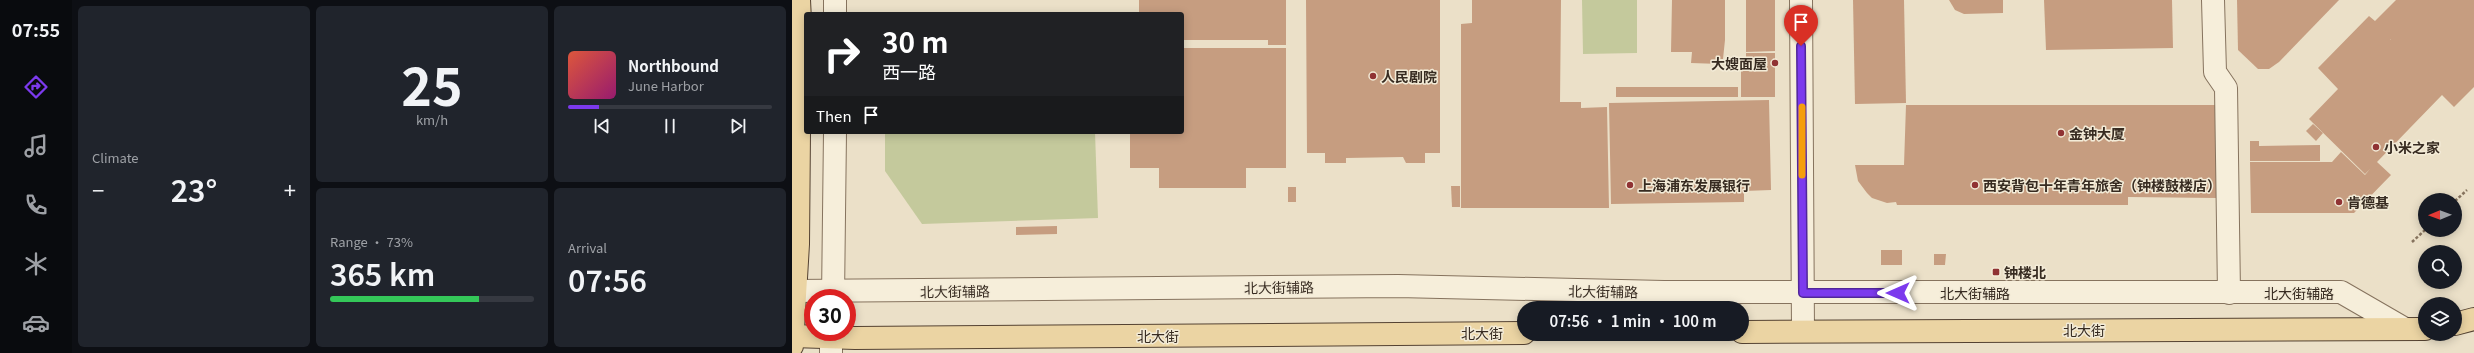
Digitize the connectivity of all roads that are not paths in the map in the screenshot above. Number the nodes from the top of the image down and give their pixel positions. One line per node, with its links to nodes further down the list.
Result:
1 (798, 0): 8 (main road)
2 (835, 0): 5 (street)
3 (1801, 0): 10 (street)
4 (2213, 0): 11 (street)
5 (835, 12)
6 (835, 134): 7 (street)
7 (833, 289)
8 (794, 292): 9 (street, 北大街辅路); 19 (main road)
9 (804, 293)
10 (1803, 293): 11 (street, 北大街辅路); 12 (street, 北大街辅路); 16 (street)
11 (2229, 293): 15 (street, 北大街辅路)
12 (856, 295)
13 (2474, 319): 14 (main road)
14 (2462, 322)
15 (2415, 329): 16 (main road, 北大街)
16 (1803, 331): 17 (main road, 北大街)
17 (1749, 332)
18 (1517, 333): 21 (main road, 北大街)
19 (792, 336): 20 (main road, 北大街); 22 (main road)
20 (804, 338)
21 (856, 341)
22 (792, 346)

